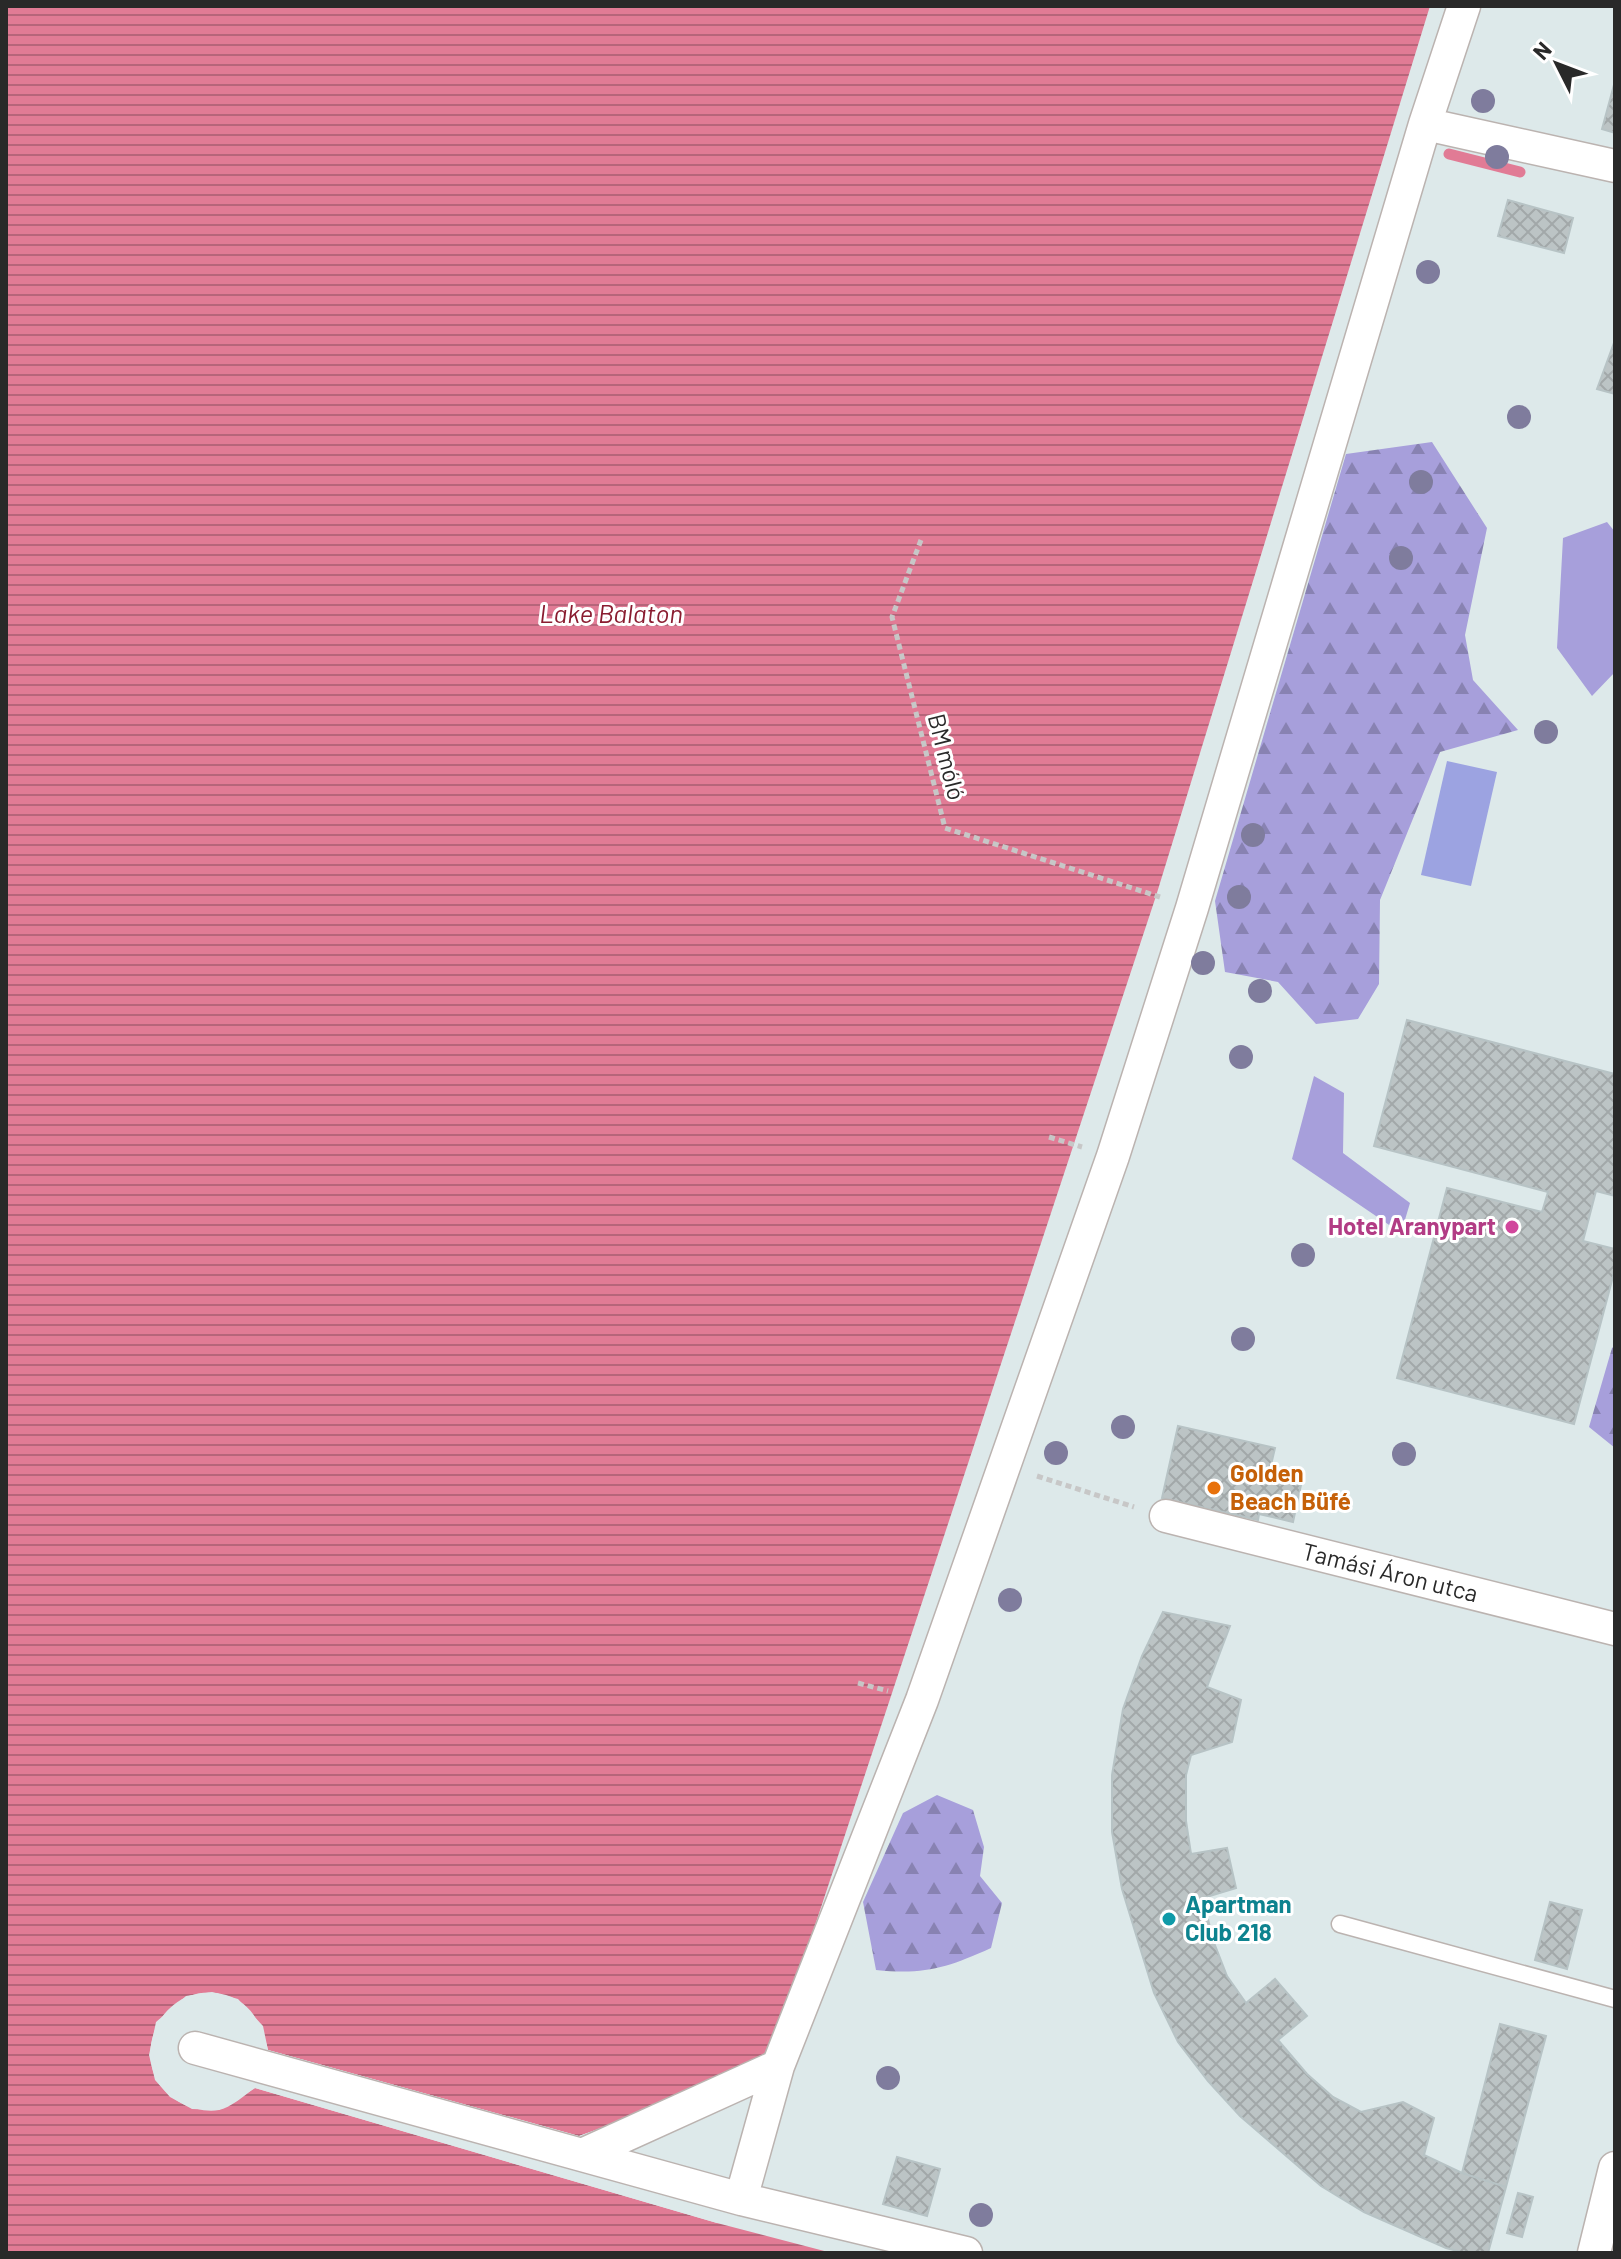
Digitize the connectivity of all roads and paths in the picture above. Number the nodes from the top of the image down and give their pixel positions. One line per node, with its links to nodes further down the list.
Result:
1 (1464, 6): 2 (street)
2 (1425, 124): 3 (street); 5 (street)
3 (1607, 165)
4 (921, 540): 5 (path, BM móló)
5 (1192, 908): 6 (street)
6 (1005, 1466): 7 (path); 12 (street)
7 (1166, 1516): 8 (street, Tamási Áron utca)
8 (1615, 1629)
9 (1340, 1924): 10 (lane)
10 (1615, 1999)
11 (195, 2048): 13 (street)
12 (778, 2066): 13 (street); 15 (street)
13 (582, 2155): 15 (street)
14 (1615, 2168): 17 (street)
15 (741, 2199): 16 (street)
16 (966, 2253)
17 (1594, 2253)

